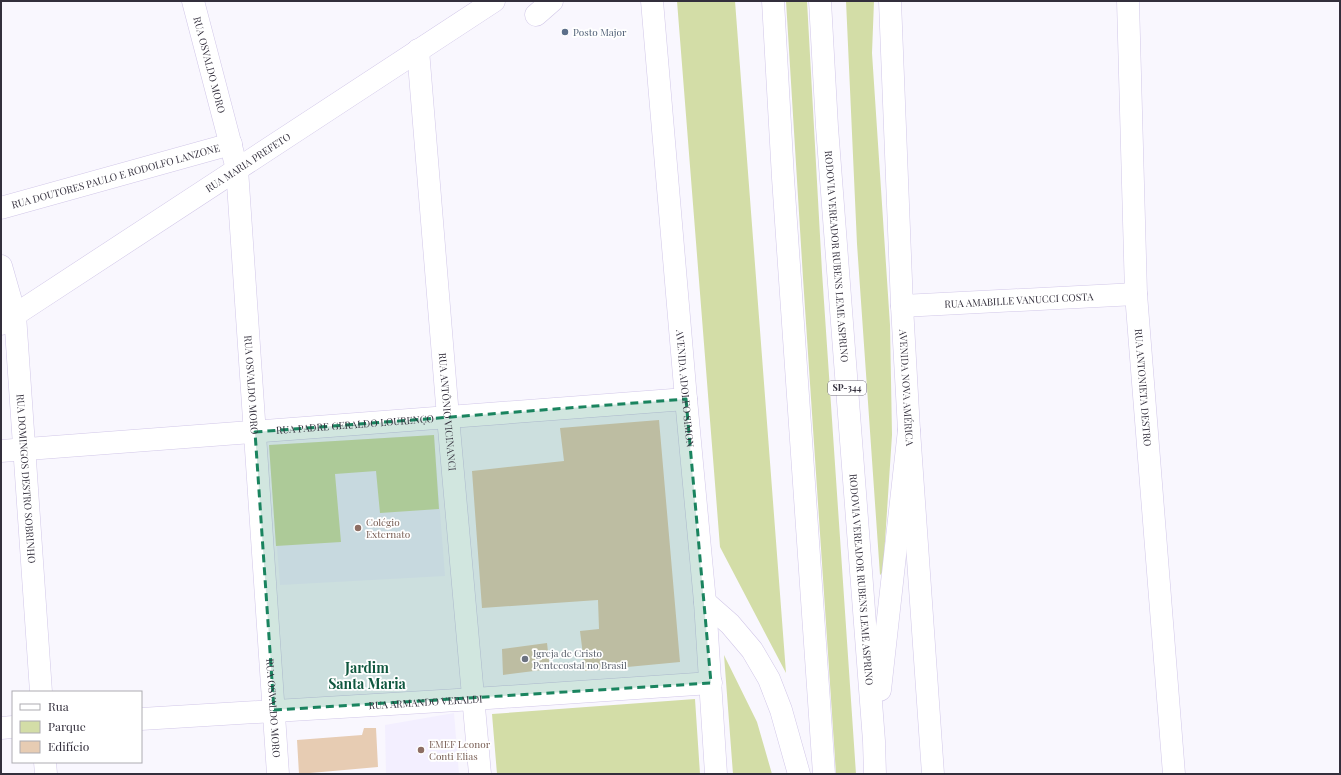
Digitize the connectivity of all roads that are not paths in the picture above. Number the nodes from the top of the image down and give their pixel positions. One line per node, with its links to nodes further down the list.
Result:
1 (193, 1): 9 (main road, RUA OSVALDO MORO)
2 (494, 1): 8 (main road, RUA MARIA PREFETO)
3 (773, 1): 37 (main road)
4 (820, 1): 30 (main road, RODOVIA VEREADOR RUBENS LEME ASPRINO / SP-344)
5 (890, 1): 14 (main road, AVENIDA NOVA AMÉRICA)
6 (1128, 1): 13 (main road, RUA ANTONIETA DESTRO)
7 (652, 2): 16 (main road, AVENIDA ADOLFO SIMON)
8 (418, 50): 10 (main road, RUA MARIA PREFETO); 17 (main road, RUA ANTÔNIO VICINANCI)
9 (231, 144): 10 (main road, RUA OSVALDO MORO); 11 (main road, RUA DOUTORES PAULO E RODOLFO LANZONE)
10 (237, 169): 15 (main road, RUA MARIA PREFETO); 19 (main road, RUA OSVALDO MORO)
11 (1, 208)
12 (1, 266): 15 (main road, RUA DOMINGOS DESTRO SOBRINHO)
13 (1136, 294): 14 (main road, RUA AMABILLE VANUCCI COSTA); 40 (main road, RUA ANTONIETA DESTRO)
14 (902, 306): 18 (main road, AVENIDA NOVA AMÉRICA)
15 (8, 320): 20 (main road, RUA DOMINGOS DESTRO SOBRINHO)
16 (686, 398): 17 (main road, RUA PADRE GERALDO LOURENÇO); 22 (main road, AVENIDA ADOLFO SIMON)
17 (448, 417): 19 (main road, RUA PADRE GERALDO LOURENÇO); 25 (main road, RUA ANTÔNIO VICINANCI)
18 (909, 430): 30 (main road); 39 (main road, AVENIDA NOVA AMÉRICA)
19 (255, 432): 20 (main road, RUA PADRE GERALDO LOURENÇO); 26 (main road, RUA OSVALDO MORO)
20 (24, 450): 21 (main road, RUA PADRE GERALDO LOURENÇO); 24 (main road, RUA DOMINGOS DESTRO SOBRINHO)
21 (1, 451)
22 (705, 602): 23 (main road, AVENIDA ADOLFO SIMON); 36 (main road)
23 (710, 683): 25 (main road, RUA ARMANDO VERALDI); 35 (main road, AVENIDA ADOLFO SIMON)
24 (40, 691)
25 (474, 699): 26 (main road, RUA ARMANDO VERALDI); 34 (main road, RUA ANTÔNIO VICINANCI)
26 (274, 710): 27 (main road, RUA ARMANDO VERALDI); 33 (main road, RUA OSVALDO MORO)
27 (142, 719)
28 (12, 727): 29 (main road)
29 (1, 728)
30 (874, 741): 38 (main road, RODOVIA VEREADOR RUBENS LEME ASPRINO / SP-344)
31 (45, 763): 32 (main road)
32 (46, 774)
33 (278, 774)
34 (480, 774)
35 (716, 774)
36 (799, 774)
37 (824, 774)
38 (875, 774)
39 (933, 774)
40 (1174, 774)

